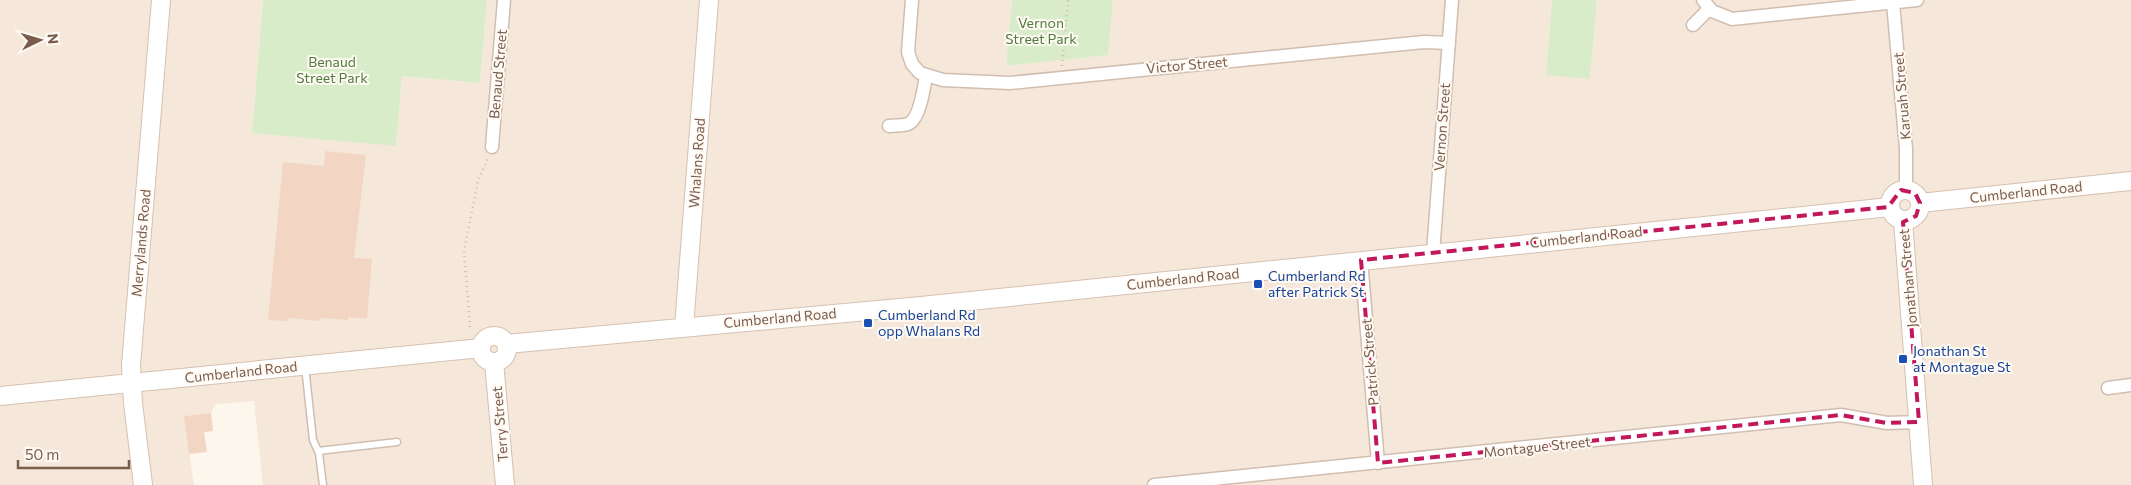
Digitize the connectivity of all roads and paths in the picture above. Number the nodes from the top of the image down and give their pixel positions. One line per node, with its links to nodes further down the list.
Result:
1 (162, 0): 29 (street, Merrylands Road)
2 (504, 0): 15 (street, Benaud Street)
3 (709, 0): 24 (street, Whalans Road)
4 (912, 0): 12 (street)
5 (1068, 0): 13 (path)
6 (1452, 0): 11 (street, Vernon Street)
7 (1917, 0): 8 (street)
8 (1893, 3): 9 (street); 17 (street, Karuah Street)
9 (1706, 4): 10 (street)
10 (1693, 25)
11 (1449, 43): 13 (street, Victor Street); 21 (street, Vernon Street)
12 (926, 76): 13 (street, Victor Street); 14 (street)
13 (1062, 77)
14 (888, 126)
15 (492, 147): 23 (path)
16 (2131, 181): 18 (street, Cumberland Road)
17 (1906, 189): 18 (street); 19 (street)
18 (1920, 203): 20 (street)
19 (1890, 207): 20 (street); 21 (street, Cumberland Road)
20 (1903, 220): 33 (street, Jonathan Street)
21 (1433, 253): 22 (street, Cumberland Road)
22 (1361, 260): 24 (street, Cumberland Road); 36 (street, Patrick Street)
23 (470, 327)
24 (684, 327): 25 (street, Cumberland Road)
25 (507, 344): 26 (street); 27 (street)
26 (481, 348): 27 (street); 28 (street, Cumberland Road)
27 (494, 362): 40 (street, Terry Street)
28 (305, 365): 29 (street, Cumberland Road); 35 (lane)
29 (132, 384): 32 (street, Cumberland Road); 38 (street, Merrylands Road)
30 (2131, 385): 31 (street)
31 (2108, 388)
32 (0, 396)
33 (1919, 422): 36 (street, Montague Street); 42 (street, Jonathan Street)
34 (397, 442): 35 (lane)
35 (318, 450): 39 (lane)
36 (1378, 463): 37 (street, Montague Street)
37 (1276, 480): 41 (street, Montague Street)
38 (143, 485)
39 (323, 485)
40 (505, 485)
41 (1154, 485)
42 (1923, 485)

